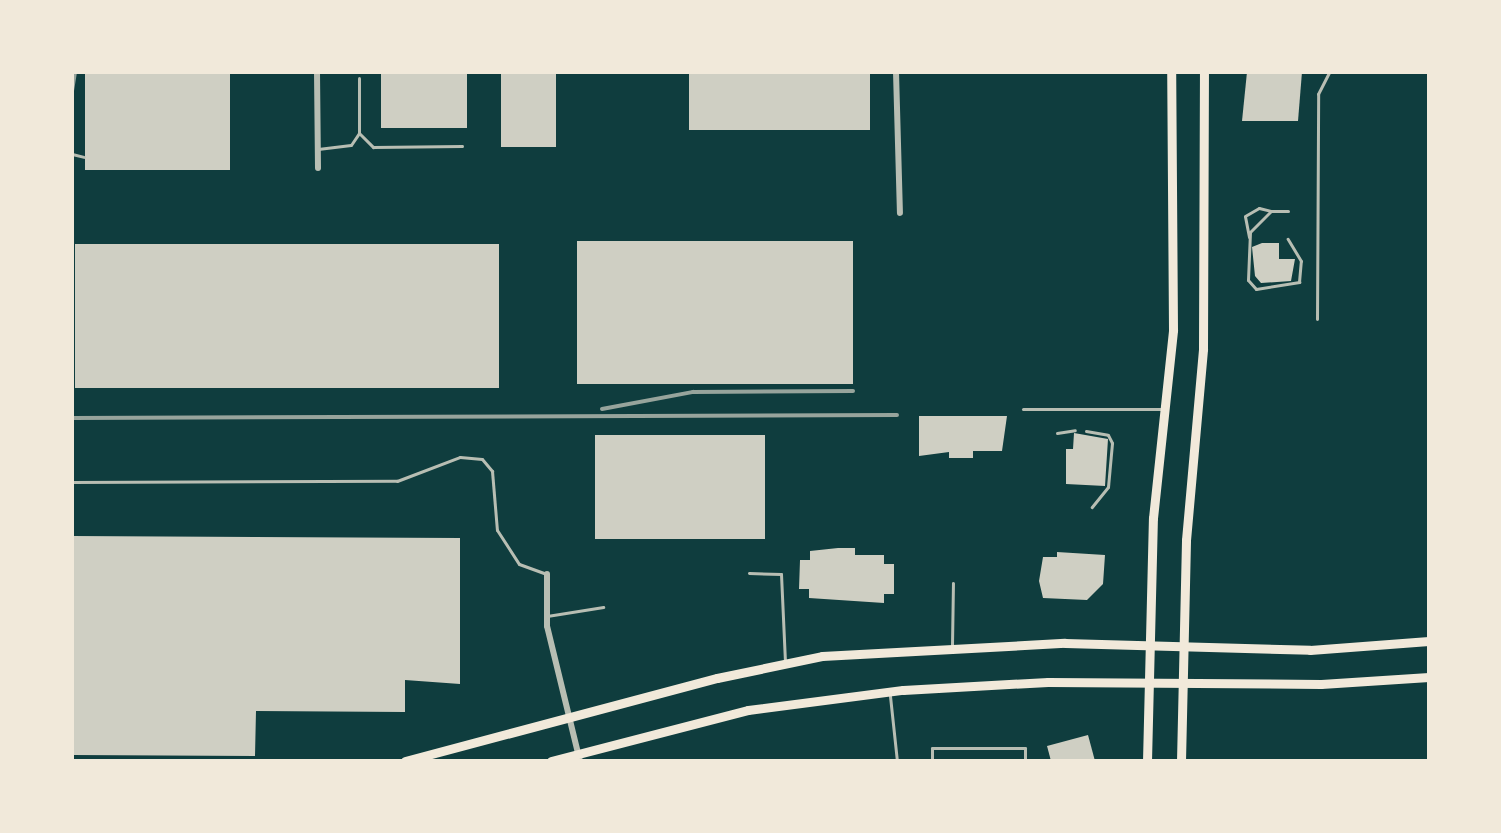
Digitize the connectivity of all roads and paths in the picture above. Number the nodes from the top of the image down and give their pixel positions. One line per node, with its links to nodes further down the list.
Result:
1 (317, 72): 9 (street)
2 (896, 72): 15 (street)
3 (1171, 72): 20 (main road)
4 (1204, 72): 34 (main road)
5 (1329, 72): 18 (lane)
6 (359, 78): 7 (lane)
7 (359, 133): 8 (lane); 9 (lane)
8 (462, 146)
9 (318, 149): 12 (street)
10 (72, 154): 11 (lane)
11 (84, 157)
12 (318, 168)
13 (1271, 211): 14 (lane); 16 (lane); 16 (lane)
14 (1288, 211)
15 (900, 213)
16 (1249, 239): 17 (lane)
17 (1288, 239)
18 (1317, 319)
19 (1023, 409): 20 (lane)
20 (1165, 409): 32 (main road)
21 (1075, 430): 23 (lane)
22 (1086, 431): 25 (lane)
23 (1057, 433)
24 (72, 482): 27 (lane)
25 (1092, 507)
26 (749, 573): 35 (lane)
27 (547, 574): 30 (street)
28 (953, 583): 33 (lane)
29 (603, 607): 30 (lane)
30 (547, 616): 40 (street)
31 (1429, 641): 34 (main road)
32 (1147, 644): 33 (main road); 34 (main road); 38 (main road)
33 (952, 645): 35 (main road)
34 (1181, 647): 37 (main road)
35 (785, 663): 40 (main road)
36 (1429, 677): 37 (main road)
37 (1181, 682): 38 (main road); 48 (main road)
38 (1147, 683): 39 (main road); 47 (main road)
39 (890, 692): 41 (main road); 44 (lane)
40 (569, 717): 41 (street); 42 (main road)
41 (579, 758): 43 (main road)
42 (405, 761)
43 (551, 761)
44 (897, 761)
45 (932, 761): 46 (lane)
46 (1025, 761)
47 (1147, 761)
48 (1181, 761)

